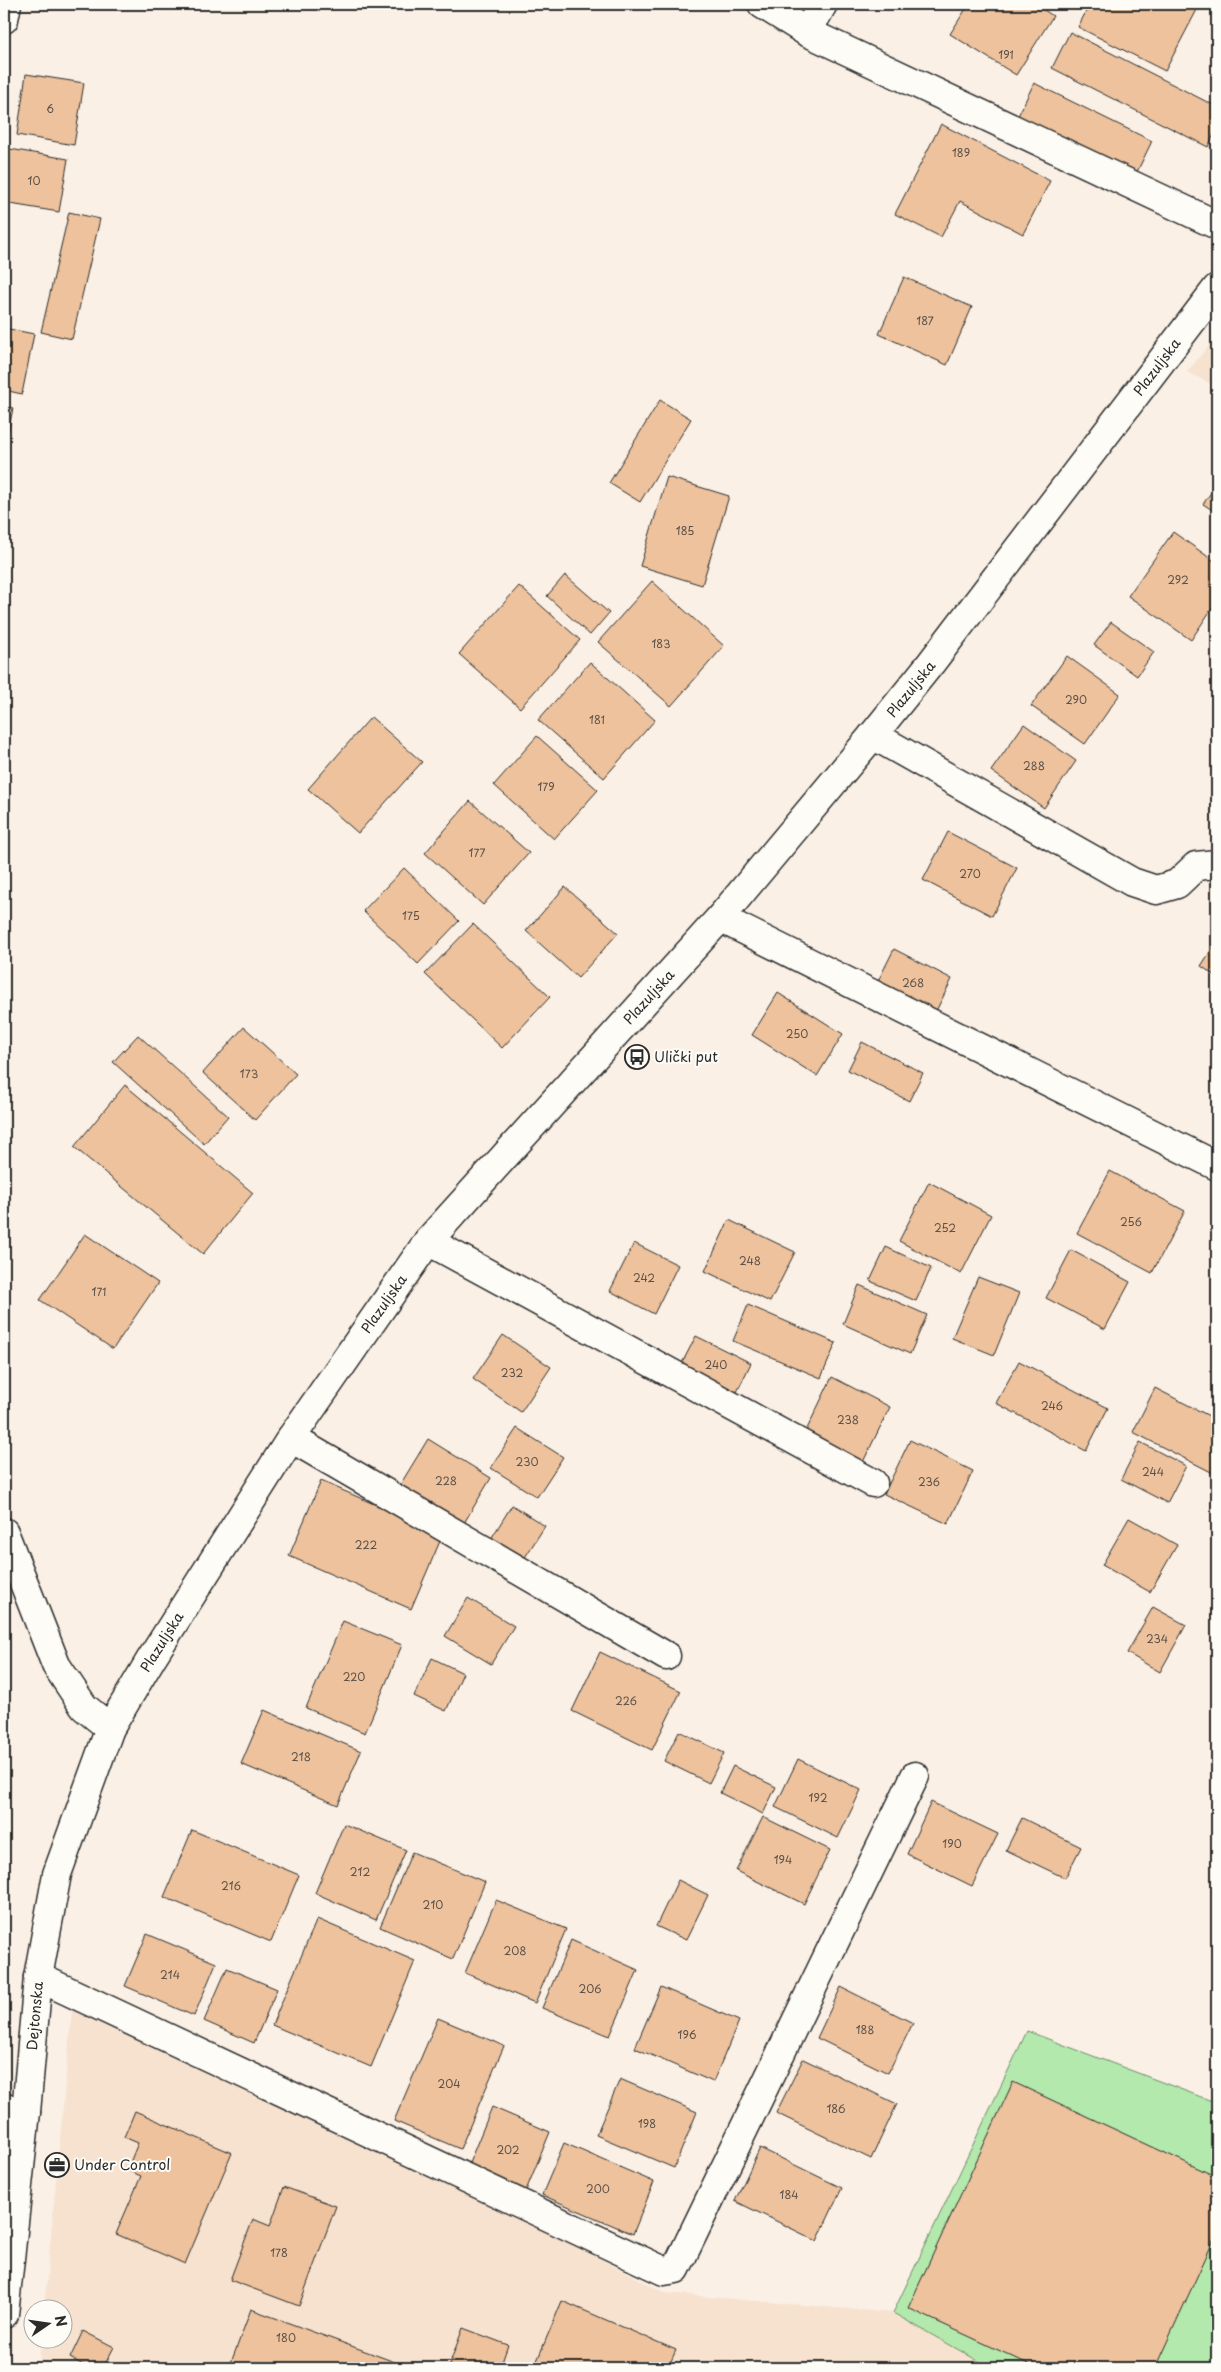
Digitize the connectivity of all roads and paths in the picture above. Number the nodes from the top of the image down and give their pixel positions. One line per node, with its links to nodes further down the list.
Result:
1 (7, 4): 4 (street)
2 (762, 4): 5 (street)
3 (823, 4): 5 (street)
4 (4, 19)
5 (807, 32): 6 (street)
6 (1217, 226)
7 (1217, 288): 8 (street, Plazuljska)
8 (873, 735): 9 (street); 10 (street, Plazuljska)
9 (1217, 864)
10 (720, 918): 11 (street); 12 (street, Plazuljska)
11 (1217, 1166)
12 (428, 1241): 13 (street, Plazuljska); 14 (street)
13 (291, 1438): 16 (street); 17 (street, Plazuljska)
14 (873, 1483)
15 (4, 1532): 17 (street)
16 (666, 1656)
17 (110, 1728): 19 (street, Dejtonska)
18 (915, 1776): 19 (street)
19 (38, 1977): 20 (street, Dejtonska)
20 (15, 2110): 21 (street, Dejtonska)
21 (4, 2314)

